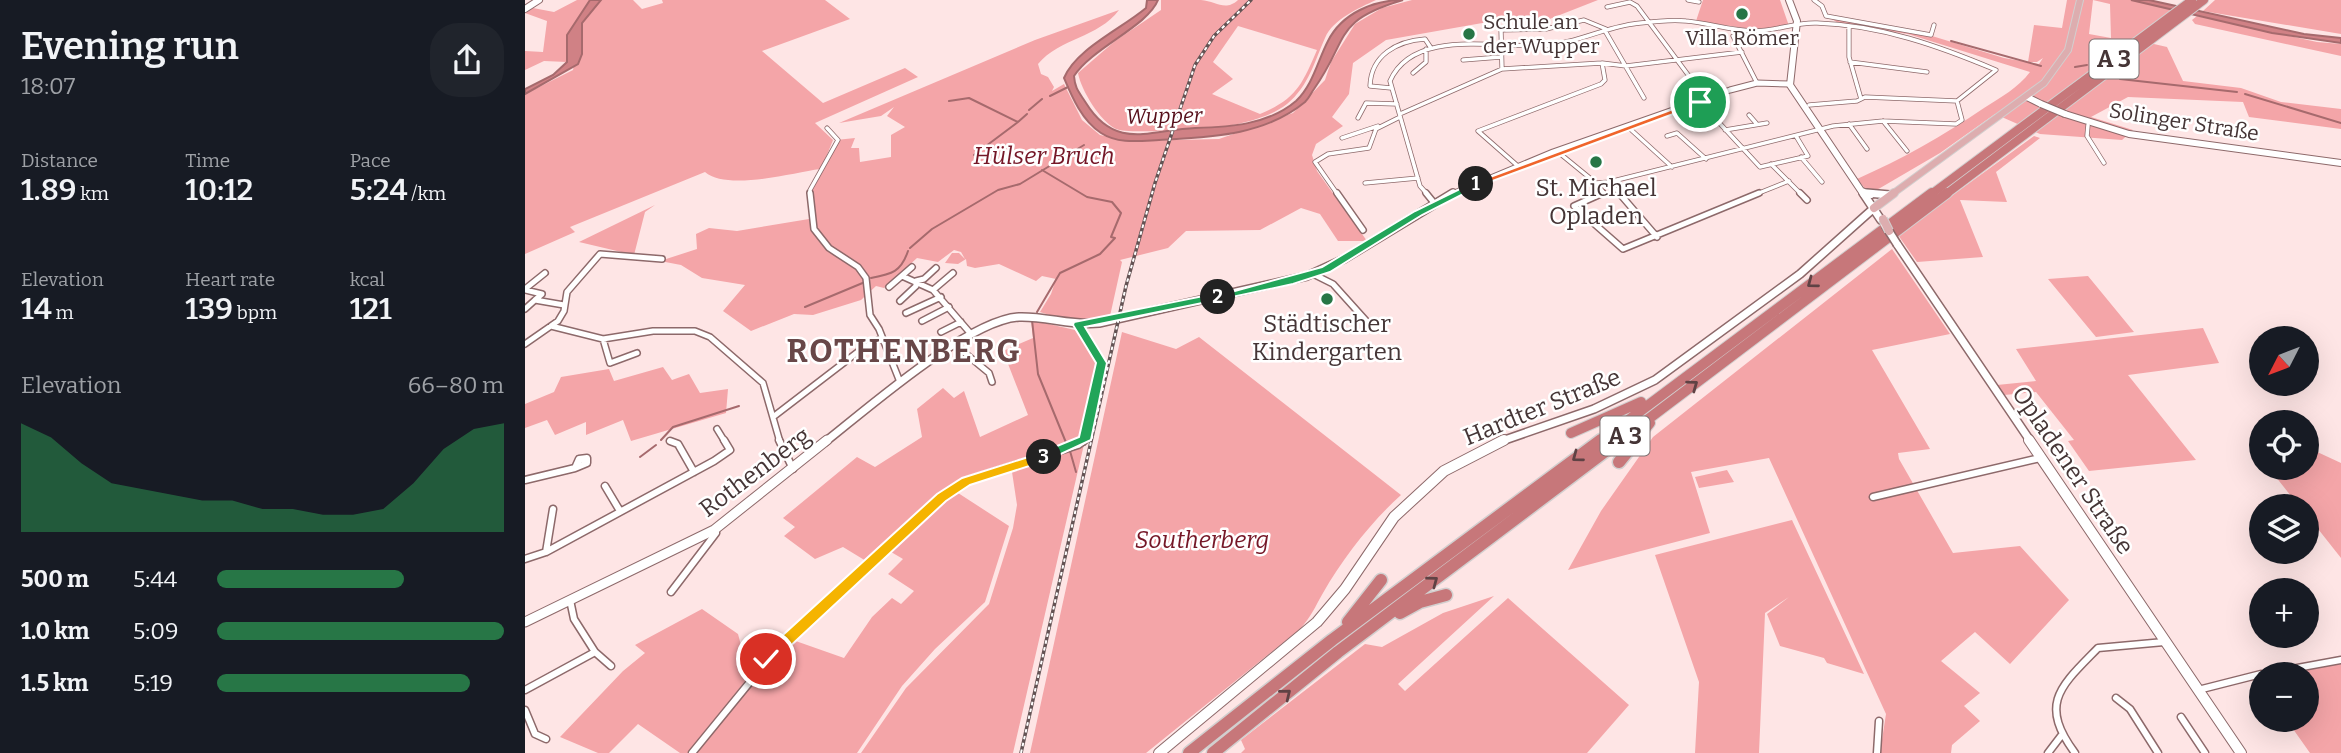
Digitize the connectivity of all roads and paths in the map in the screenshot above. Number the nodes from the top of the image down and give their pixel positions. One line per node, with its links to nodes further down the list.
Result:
1 (539, 0): 11 (main road)
2 (1637, 0): 8 (street)
3 (1688, 0): 9 (street)
4 (1787, 0): 15 (main road)
5 (1814, 0): 13 (street)
6 (2080, 0): 38 (main road)
7 (2197, 1): 122 (highway, A 3, one-way to 122); 123 (highway, A 3, one-way to 7)
8 (1630, 2): 10 (street); 12 (street)
9 (1699, 2)
10 (1607, 7)
11 (525, 9)
12 (1650, 23): 14 (street); 19 (street); 26 (street)
13 (1934, 25)
14 (1723, 27): 17 (street); 21 (street)
15 (1794, 27): 16 (street); 18 (street); 20 (main road)
16 (1849, 27): 28 (street); 32 (street)
17 (1737, 30): 18 (street); 21 (street)
18 (1782, 30): 20 (street)
19 (1605, 31): 22 (street); 22 (street); 30 (street)
20 (1794, 34): 36 (main road)
21 (1733, 36): 24 (street)
22 (1501, 46): 23 (street); 25 (street)
23 (1428, 49): 34 (street); 37 (street); 37 (street)
24 (1742, 52): 26 (street); 35 (street)
25 (1501, 57): 27 (street); 31 (street)
26 (1678, 59): 30 (street); 41 (street)
27 (1463, 60)
28 (1850, 62): 33 (street); 40 (street)
29 (1602, 63): 30 (street); 31 (street); 72 (street)
30 (1626, 66): 39 (street)
31 (1502, 69): 47 (street)
32 (1996, 70): 42 (street)
33 (1927, 72)
34 (1413, 73)
35 (1757, 83): 36 (street, Rothenberg); 41 (street, Rothenberg)
36 (1790, 83): 59 (main road)
37 (1391, 88): 43 (street)
38 (2027, 97): 44 (main road, Solinger Straße); 46 (main road)
39 (1644, 98)
40 (1861, 99): 42 (street); 45 (street)
41 (1703, 100): 56 (street, Rothenberg); 58 (street)
42 (1957, 102): 50 (street)
43 (1397, 104): 47 (street); 49 (street)
44 (2041, 104): 46 (main road); 70 (main road, Solinger Straße, bridge)
45 (1809, 105)
46 (2014, 106): 81 (main road)
47 (1400, 115): 55 (street); 74 (street)
48 (1749, 115): 51 (street)
49 (1358, 118)
50 (1883, 121): 53 (street); 66 (street)
51 (1756, 123): 52 (street); 58 (street)
52 (1767, 123)
53 (1850, 124): 59 (street); 64 (street)
54 (2088, 125): 69 (street)
55 (1381, 126): 62 (street); 86 (street)
56 (1628, 127): 65 (street, Rothenberg); 73 (street)
57 (827, 128): 114 (street)
58 (1725, 130): 63 (street)
59 (1819, 131): 61 (street); 80 (main road)
60 (1667, 136): 68 (street)
61 (1796, 136): 63 (street); 67 (street)
62 (1342, 138)
63 (1742, 149): 68 (street); 71 (street)
64 (1867, 149)
65 (1558, 152): 72 (street, Rothenberg); 78 (street)
66 (1907, 152)
67 (1801, 157): 71 (street); 77 (street)
68 (1706, 159): 73 (street)
69 (2104, 163)
70 (2341, 163)
71 (1771, 164): 75 (street)
72 (1519, 167): 83 (street, Rothenberg)
73 (1672, 167): 76 (street)
74 (1418, 178): 79 (street); 83 (street)
75 (1789, 181): 82 (street); 88 (street)
76 (1609, 182): 78 (street); 88 (street)
77 (1822, 182)
78 (1596, 183): 88 (street)
79 (1365, 184)
80 (1860, 190): 81 (main road); 84 (main road)
81 (1890, 195): 84 (main road); 85 (main road)
82 (1807, 200)
83 (1435, 204): 94 (street, Rothenberg)
84 (1874, 208): 85 (main road); 163 (main road, Hardter Straße)
85 (1882, 219): 87 (main road, bridge)
86 (1363, 230)
87 (1889, 231): 128 (main road, Opladener Straße, bridge)
88 (1657, 237)
89 (662, 259): 103 (street)
90 (912, 267): 95 (street)
91 (936, 268): 96 (street)
92 (953, 272): 99 (street)
93 (545, 273): 98 (street)
94 (1313, 274): 109 (street); 110 (street, Rothenberg)
95 (902, 275): 96 (street); 97 (street)
96 (916, 281): 99 (street); 102 (street)
97 (889, 287)
98 (525, 289): 101 (street)
99 (933, 290): 100 (street)
100 (941, 297): 104 (street); 106 (street)
101 (535, 300): 103 (street); 105 (street)
102 (900, 301)
103 (564, 305): 111 (street)
104 (949, 307): 107 (street); 108 (street)
105 (525, 309)
106 (906, 313)
107 (922, 321)
108 (961, 323): 112 (street); 113 (street)
109 (1369, 324)
110 (1078, 325): 113 (street, Rothenberg); 162 (street)
111 (551, 327): 115 (street); 117 (street)
112 (941, 332)
113 (971, 334): 118 (street, Rothenberg)
114 (882, 338): 120 (street); 124 (street)
115 (603, 339): 119 (street); 124 (street)
116 (944, 340): 118 (street)
117 (525, 344)
118 (952, 346): 120 (street, Rothenberg); 121 (street)
119 (637, 354)
120 (900, 382): 131 (street, Rothenberg)
121 (992, 382)
122 (1671, 387): 126 (highway); 147 (highway, A 3, one-way to 147)
123 (1669, 403): 129 (highway); 146 (highway, A 3, one-way to 123)
124 (773, 417): 131 (street)
125 (717, 429): 132 (street)
126 (1571, 433)
127 (670, 441): 132 (street)
128 (2040, 458): 135 (street); 148 (main road, Opladener Straße)
129 (1619, 462)
130 (575, 468): 133 (street)
131 (793, 469): 138 (street, Rothenberg)
132 (694, 472): 137 (street)
133 (525, 480)
134 (605, 486): 137 (street)
135 (1873, 497)
136 (553, 509): 139 (street)
137 (620, 511): 139 (street)
138 (713, 530): 142 (street); 144 (street, Rothenberg)
139 (546, 552): 140 (street)
140 (525, 559)
141 (1381, 580): 147 (highway)
142 (670, 592)
143 (1446, 595): 146 (highway)
144 (570, 600): 145 (street, Rothenberg); 149 (street)
145 (525, 622)
146 (1378, 622): 165 (highway, A 3, one-way to 146)
147 (1332, 640): 164 (highway, A 3)
148 (2164, 642): 155 (main road, Opladener Straße); 160 (street)
149 (595, 652): 152 (street); 154 (street)
150 (2341, 660): 151 (street)
151 (2319, 664)
152 (611, 666)
153 (2249, 677): 155 (street)
154 (525, 690)
155 (2197, 690): 171 (main road, Opladener Straße)
156 (2116, 698): 169 (street)
157 (525, 710): 161 (street)
158 (2181, 717): 170 (street)
159 (1879, 721): 166 (street)
160 (2061, 737): 167 (street); 168 (street)
161 (546, 739)
162 (692, 753)
163 (1159, 753)
164 (1189, 753)
165 (1213, 753)
166 (1877, 753)
167 (2048, 753)
168 (2075, 753)
169 (2158, 753)
170 (2205, 753)
171 (2241, 753)

